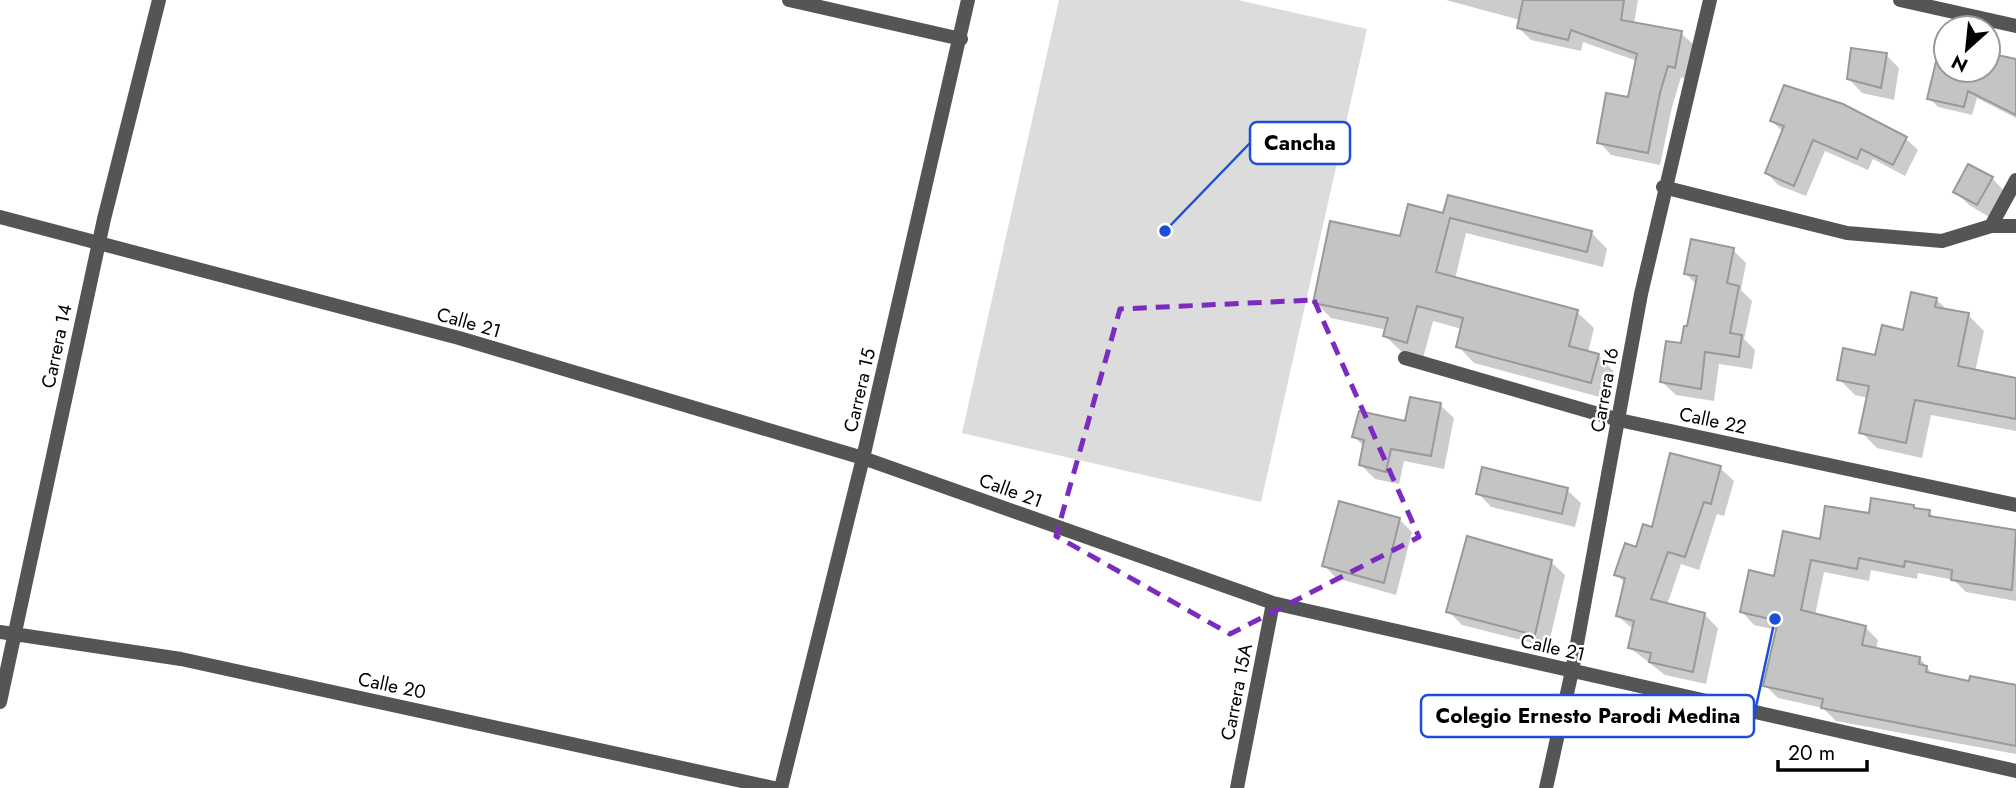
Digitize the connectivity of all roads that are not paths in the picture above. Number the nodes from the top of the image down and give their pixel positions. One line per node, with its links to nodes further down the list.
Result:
1 (159, 0): 13 (street, Carrera 14)
2 (789, 0): 7 (street)
3 (968, 0): 7 (street, Carrera 15)
4 (1710, 0): 9 (street, Carrera 16)
5 (1900, 0): 6 (street)
6 (2016, 26)
7 (961, 39): 16 (street, Carrera 15)
8 (2016, 180): 11 (street)
9 (1663, 187): 11 (street); 15 (street, Carrera 16)
10 (0, 217): 13 (street, Calle 21)
11 (1991, 226): 12 (street)
12 (2016, 226)
13 (99, 241): 16 (street, Calle 21); 19 (street, Carrera 14)
14 (1405, 358): 15 (street, Calle 22)
15 (1619, 420): 17 (street, Calle 22); 20 (street, Carrera 16)
16 (863, 458): 18 (street, Calle 21); 24 (street, Carrera 15)
17 (2016, 505)
18 (1273, 603): 20 (street, Calle 21); 25 (street, Carrera 15A)
19 (7, 633): 21 (street, Carrera 14); 23 (street, Calle 20)
20 (1572, 671): 22 (street, Calle 21); 26 (street, Carrera 16)
21 (0, 702)
22 (2016, 771)
23 (774, 788)
24 (782, 788)
25 (1237, 788)
26 (1546, 788)

